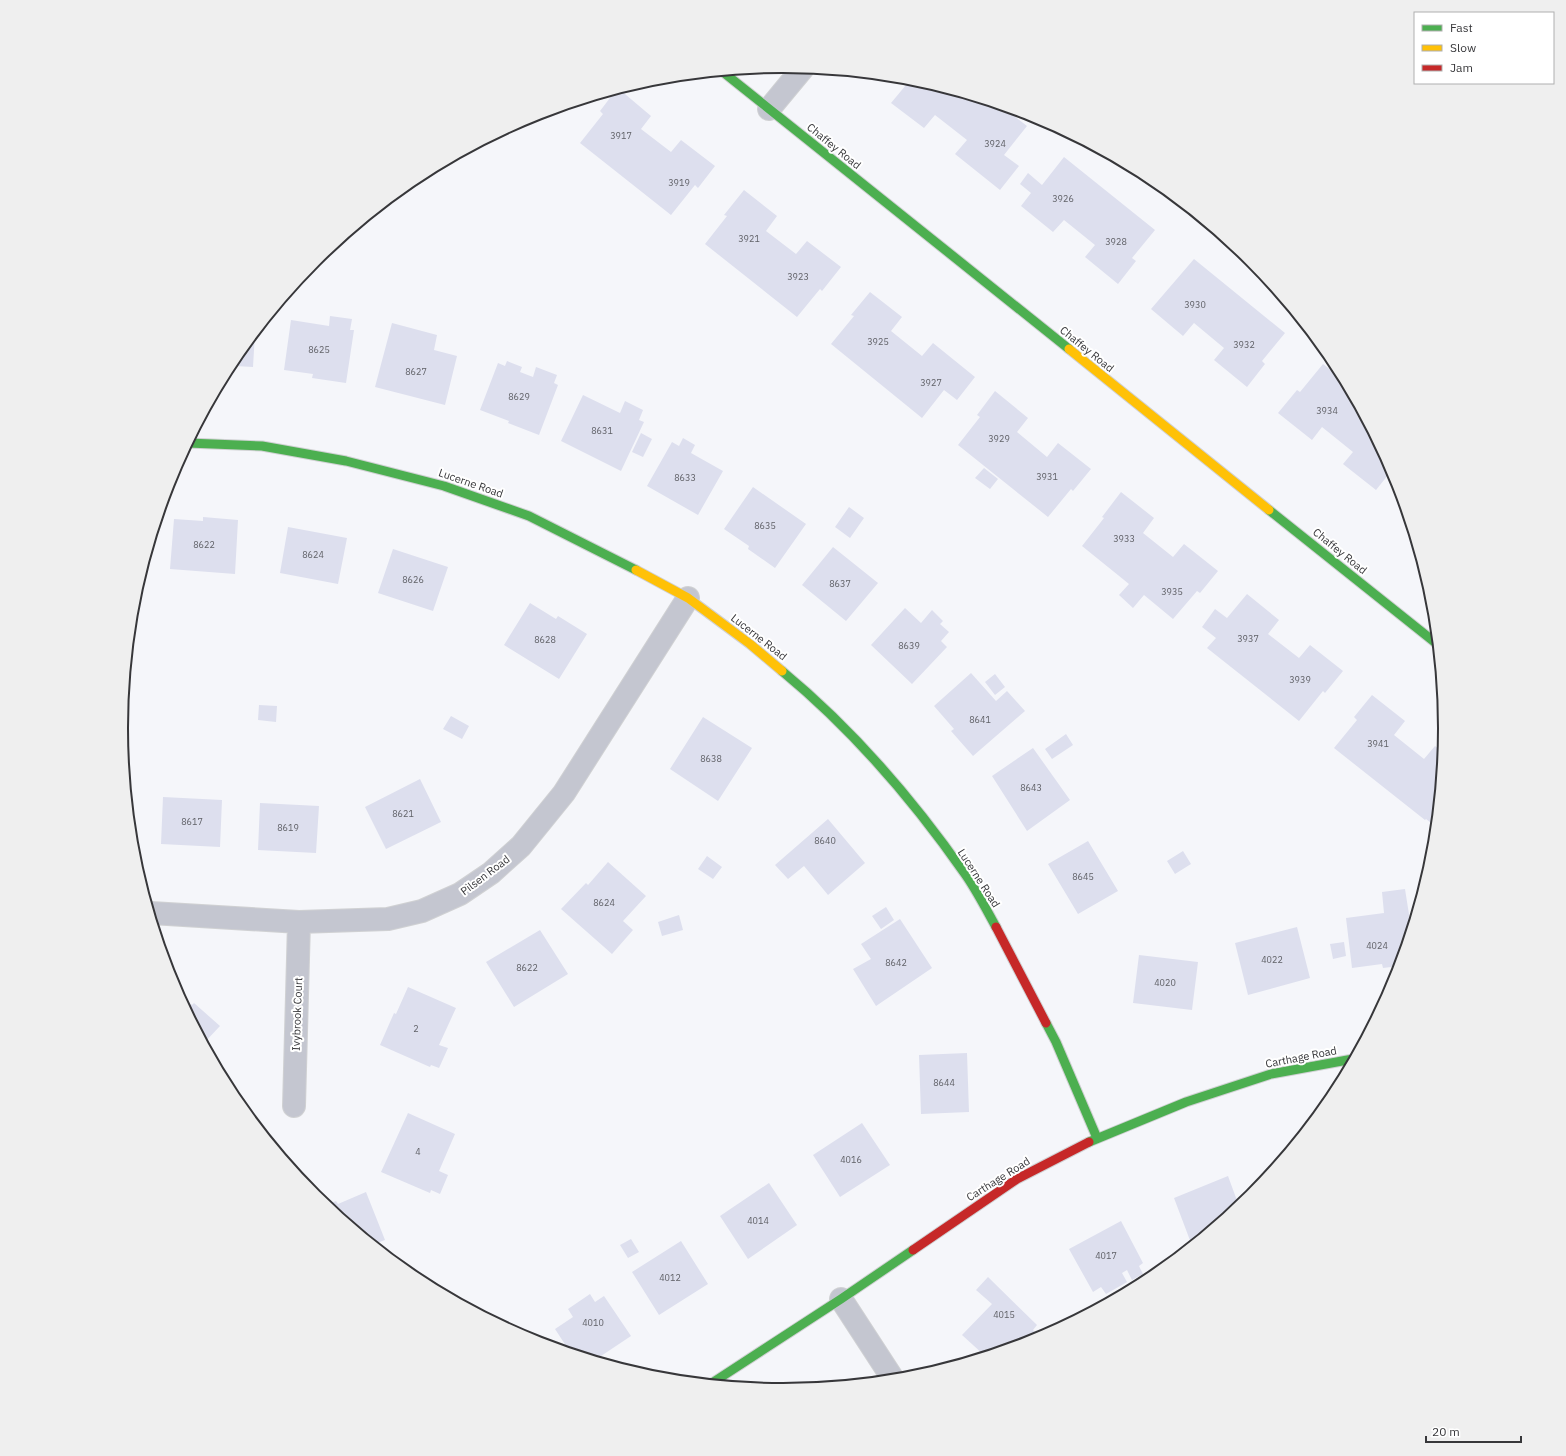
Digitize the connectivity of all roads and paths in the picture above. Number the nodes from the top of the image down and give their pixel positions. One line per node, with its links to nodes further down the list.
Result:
1 (799, 73): 3 (street)
2 (727, 76): 3 (street, Chaffey Road)
3 (769, 109): 6 (street, Chaffey Road)
4 (194, 443): 5 (street, Lucerne Road)
5 (688, 598): 8 (street, Pilsen Road); 11 (street, Lucerne Road)
6 (1431, 640)
7 (155, 913): 8 (street, Pilsen Road)
8 (299, 922): 10 (street, Ivybrook Court)
9 (1348, 1060): 11 (street, Carthage Road)
10 (294, 1106)
11 (1097, 1138): 12 (street, Carthage Road)
12 (841, 1299): 13 (street); 14 (street, Carthage Road)
13 (889, 1374)
14 (718, 1379)

